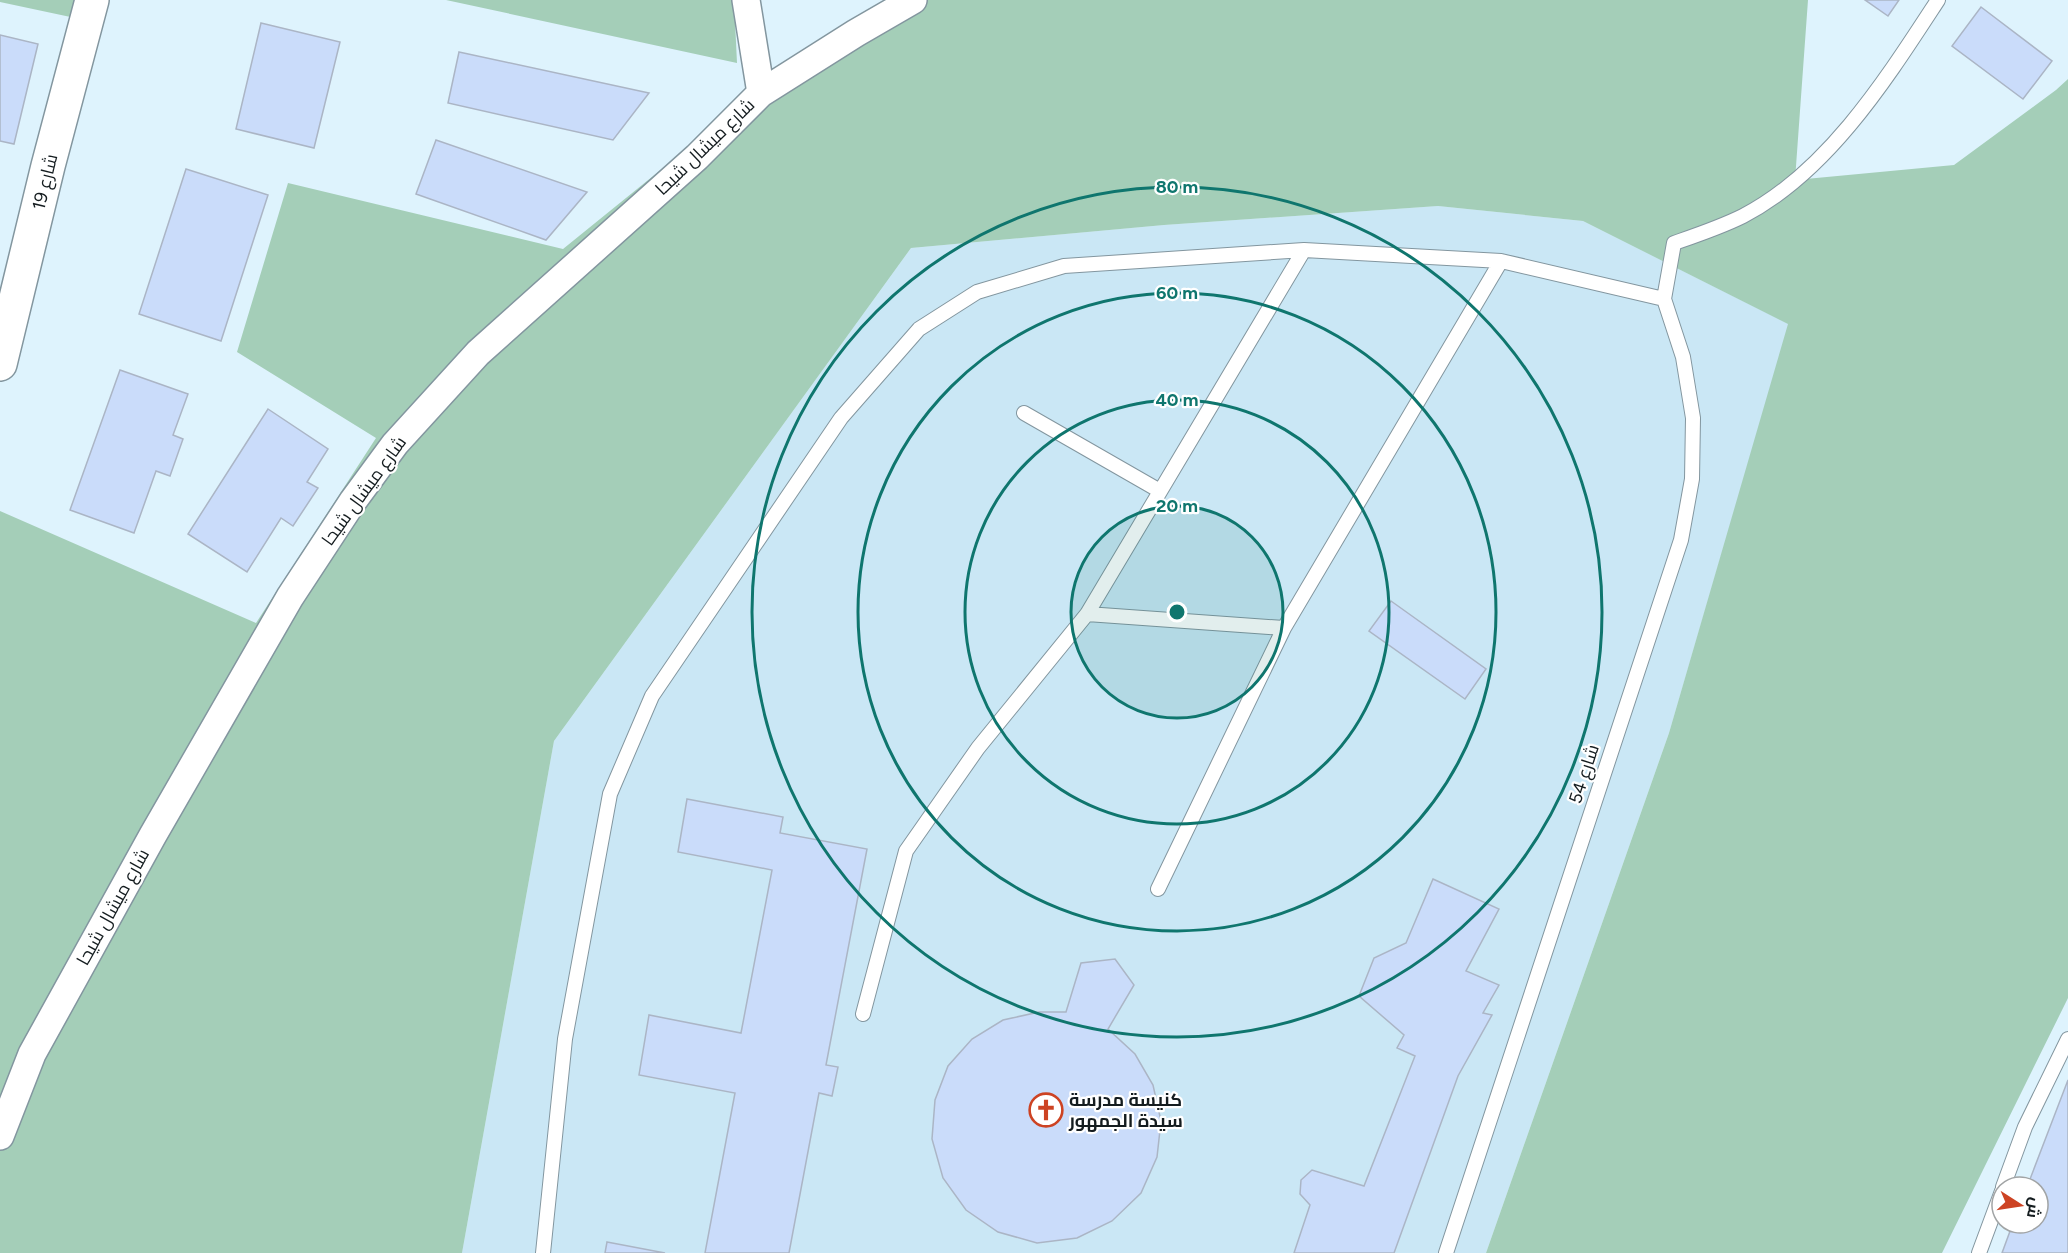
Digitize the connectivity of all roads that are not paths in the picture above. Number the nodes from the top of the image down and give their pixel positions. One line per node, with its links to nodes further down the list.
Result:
1 (92, 0): 9 (main road, شارع 19)
2 (746, 0): 5 (street)
3 (913, 0): 5 (street, شارع ميشال شيحا)
4 (1938, 0): 8 (lane)
5 (761, 93): 17 (street, شارع ميشال شيحا)
6 (1304, 250): 7 (lane); 11 (lane); 20 (lane)
7 (1501, 261): 8 (lane); 13 (lane)
8 (1664, 299): 21 (lane, شارع 54)
9 (0, 364)
10 (1024, 413): 11 (lane)
11 (1160, 491): 12 (lane)
12 (1087, 614): 13 (lane); 15 (lane)
13 (1284, 628): 14 (lane)
14 (1158, 889)
15 (863, 1014)
16 (2068, 1039): 18 (lane)
17 (0, 1136)
18 (2008, 1175)
19 (1990, 1224): 22 (lane)
20 (543, 1253)
21 (1446, 1253)
22 (1979, 1253)

